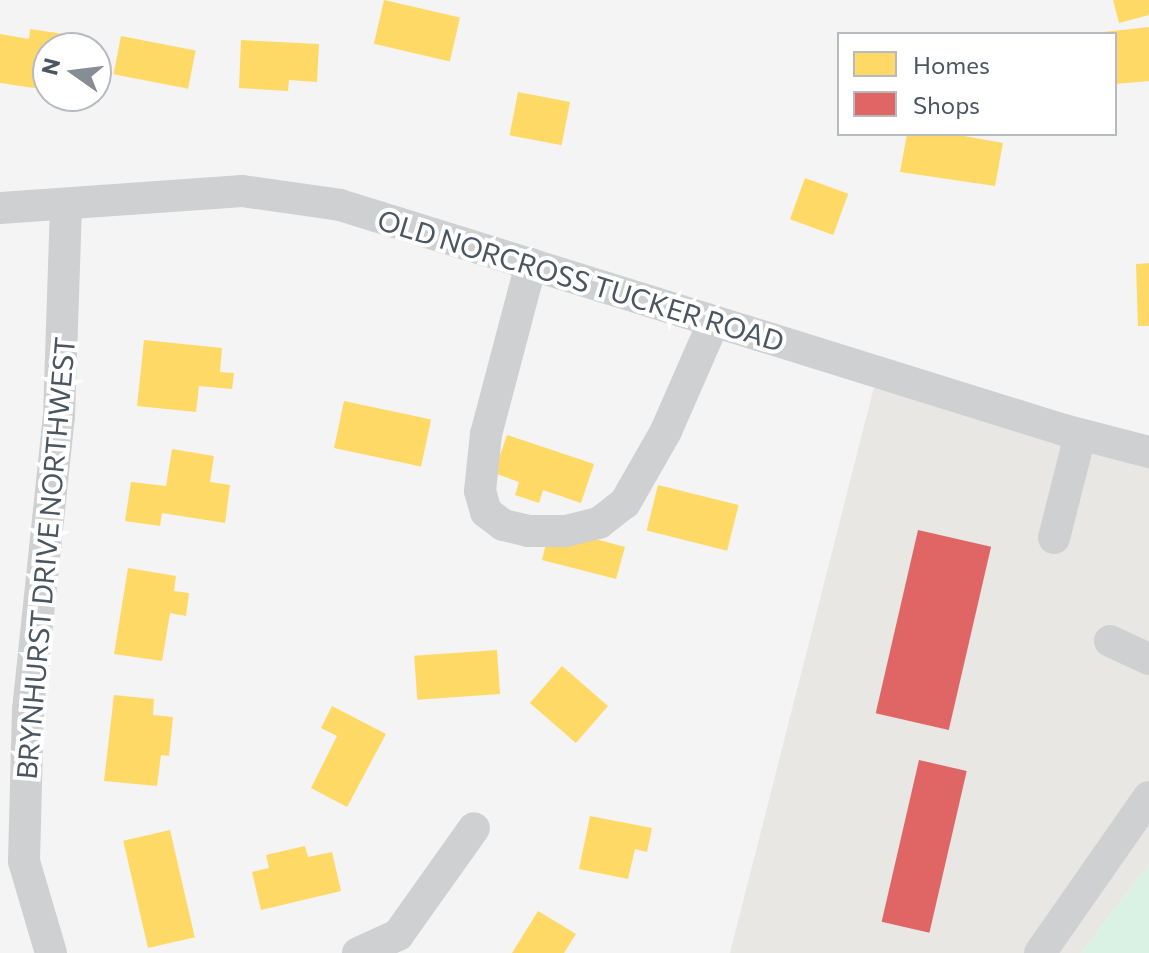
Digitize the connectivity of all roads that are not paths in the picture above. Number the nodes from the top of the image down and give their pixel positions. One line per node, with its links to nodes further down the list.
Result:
1 (66, 207): 2 (street, OLD NORCROSS TUCKER ROAD); 3 (street, OLD NORCROSS TUCKER ROAD); 10 (street, BRYNHURST DRIVE NORTHWEST)
2 (0, 208)
3 (531, 264): 4 (street, OLD NORCROSS TUCKER ROAD); 4 (street)
4 (714, 321): 5 (street, OLD NORCROSS TUCKER ROAD)
5 (1080, 435): 6 (street, OLD NORCROSS TUCKER ROAD); 7 (street)
6 (1149, 452)
7 (1054, 538)
8 (1110, 641): 9 (street)
9 (1149, 659)
10 (14, 710): 13 (street, BRYNHURST DRIVE NORTHWEST)
11 (1149, 797): 15 (street)
12 (474, 828): 14 (street)
13 (51, 953)
14 (358, 953)
15 (1040, 953)

